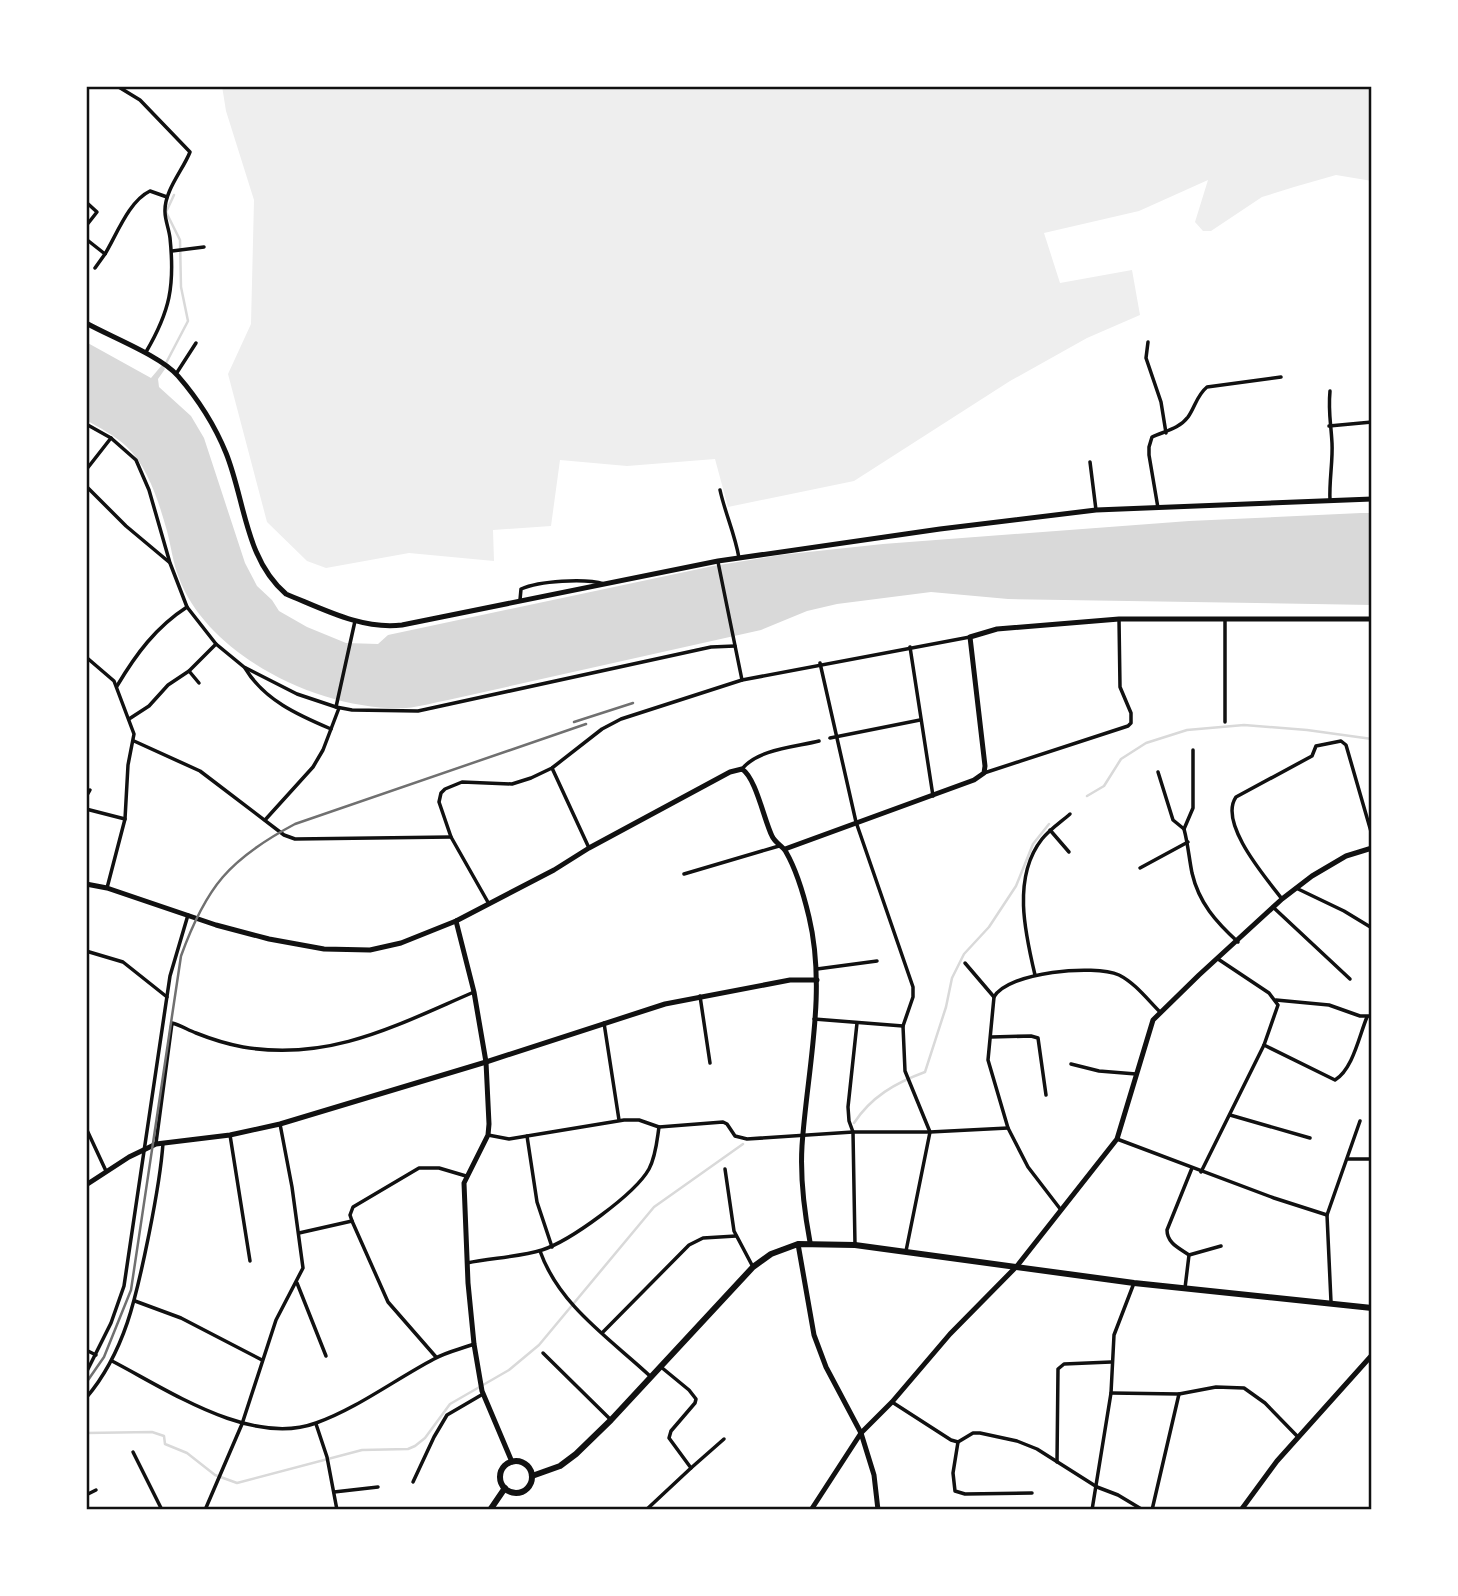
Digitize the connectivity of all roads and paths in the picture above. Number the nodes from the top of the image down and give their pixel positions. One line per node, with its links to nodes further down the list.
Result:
1 (106, 86): 3 (street)
2 (117, 86): 4 (street)
3 (86, 87)
4 (167, 197): 9 (street); 10 (street)
5 (86, 202): 6 (street)
6 (86, 226)
7 (86, 239): 10 (street)
8 (204, 247): 9 (street)
9 (172, 251): 15 (street)
10 (105, 254): 11 (street)
11 (95, 268)
12 (86, 323): 15 (street)
13 (1148, 342): 22 (street)
14 (196, 343): 16 (street)
15 (145, 354): 16 (street)
16 (174, 372): 41 (street)
17 (1281, 377): 22 (street)
18 (1331, 391): 21 (street)
19 (1372, 422): 21 (street)
20 (86, 424): 23 (street)
21 (1329, 426): 29 (street)
22 (1166, 433): 30 (street)
23 (111, 438): 25 (street); 34 (street)
24 (1090, 462): 31 (street)
25 (86, 470)
26 (86, 486): 34 (street)
27 (720, 490): 32 (street)
28 (1372, 499): 29 (street)
29 (1330, 500): 30 (street)
30 (1158, 509): 31 (street)
31 (1096, 510): 32 (street)
32 (739, 558): 33 (street)
33 (718, 562): 35 (street); 43 (street)
34 (170, 563): 37 (street)
35 (604, 584): 36 (street); 36 (street)
36 (520, 600): 41 (street)
37 (187, 607): 44 (street); 52 (street)
38 (1225, 618): 39 (street); 40 (street); 56 (street)
39 (1119, 619): 42 (street); 66 (street)
40 (1372, 619)
41 (355, 623): 53 (street)
42 (970, 637): 45 (street); 66 (street)
43 (734, 643): 50 (street); 53 (street)
44 (216, 644): 48 (street); 49 (street)
45 (910, 647): 47 (street); 55 (street)
46 (86, 657): 52 (street)
47 (820, 663): 50 (street); 58 (street)
48 (244, 667): 53 (street); 57 (street)
49 (189, 671): 51 (street); 54 (street)
50 (742, 680): 63 (street)
51 (199, 683)
52 (117, 686): 54 (street)
53 (337, 708): 57 (street)
54 (129, 719): 60 (street)
55 (920, 720): 58 (street); 68 (street)
56 (1225, 722)
57 (331, 729): 73 (street)
58 (837, 737): 59 (street); 74 (street)
59 (831, 738)
60 (134, 741): 72 (street); 73 (street)
61 (819, 741): 64 (street)
62 (1193, 750): 75 (street)
63 (552, 768): 78 (street); 81 (street)
64 (742, 769): 80 (street); 81 (street)
65 (1158, 772): 75 (street)
66 (984, 773): 68 (street)
67 (90, 790): 69 (street)
68 (933, 796): 74 (street)
69 (86, 797)
70 (86, 810): 72 (street)
71 (1070, 814): 76 (street)
72 (125, 818): 87 (street)
73 (265, 820): 78 (street)
74 (856, 822): 80 (street); 114 (street)
75 (1184, 829): 79 (street)
76 (1050, 830): 83 (street); 101 (street)
77 (1372, 835): 89 (street)
78 (451, 837): 90 (street)
79 (1188, 842): 84 (street); 95 (street)
80 (782, 847): 85 (street); 100 (street)
81 (589, 848): 90 (street)
82 (1372, 848): 88 (street)
83 (1069, 852)
84 (1140, 868)
85 (684, 874)
86 (86, 884): 87 (street)
87 (107, 888): 92 (street)
88 (1296, 888): 89 (street); 94 (street)
89 (1282, 899): 91 (street)
90 (489, 904): 93 (street)
91 (1275, 908): 95 (street); 102 (street)
92 (188, 915): 93 (street); 106 (street)
93 (456, 921): 104 (street)
94 (1372, 928)
95 (1238, 942): 97 (street)
96 (86, 951): 106 (street)
97 (1218, 959): 108 (street); 109 (street)
98 (877, 961): 100 (street)
99 (965, 963): 107 (street)
100 (817, 969): 103 (street)
101 (1035, 975): 107 (street); 109 (street)
102 (1350, 978)
103 (817, 980): 105 (street); 111 (street)
104 (474, 992): 117 (street); 137 (street)
105 (700, 996): 112 (street); 118 (street)
106 (167, 997): 138 (street)
107 (994, 998): 115 (street)
108 (1276, 1000): 110 (street); 116 (street)
109 (1160, 1013): 120 (street)
110 (1370, 1016): 116 (street)
111 (814, 1019): 113 (street); 134 (street)
112 (604, 1023): 117 (street); 123 (street)
113 (857, 1023): 114 (street); 129 (street)
114 (903, 1026): 130 (street)
115 (990, 1037): 121 (street); 128 (street)
116 (1264, 1045): 122 (street)
117 (486, 1062): 125 (street); 132 (street)
118 (710, 1063)
119 (1071, 1063): 120 (street)
120 (1136, 1074): 136 (street)
121 (1046, 1095)
122 (1230, 1115): 135 (street); 144 (street)
123 (619, 1120): 126 (street); 133 (street)
124 (1360, 1121): 139 (street)
125 (280, 1124): 131 (street); 150 (street)
126 (659, 1127): 134 (street); 156 (street)
127 (86, 1128): 143 (street)
128 (1008, 1128): 130 (street); 147 (street)
129 (853, 1132): 130 (street); 134 (street); 154 (street)
130 (930, 1132): 158 (street)
131 (230, 1135): 137 (street); 160 (street)
132 (488, 1135): 133 (street); 145 (street)
133 (527, 1135): 156 (street)
134 (803, 1136): 152 (street)
135 (1310, 1138)
136 (1117, 1139): 141 (street); 147 (street)
137 (160, 1143): 138 (street); 167 (street)
138 (145, 1148): 143 (street); 175 (street)
139 (1348, 1159): 140 (street); 148 (street)
140 (1372, 1159)
141 (1192, 1168): 144 (street); 159 (street)
142 (724, 1169): 151 (street)
143 (106, 1171): 146 (street)
144 (1201, 1172): 148 (street)
145 (466, 1176): 149 (street); 161 (street)
146 (86, 1185)
147 (1062, 1211): 162 (street)
148 (1327, 1215): 168 (street)
149 (352, 1221): 150 (street); 177 (street)
150 (299, 1233): 164 (street)
151 (736, 1236): 163 (street); 170 (street)
152 (810, 1242): 153 (main road); 154 (main road)
153 (798, 1244): 163 (main road); 192 (street)
154 (855, 1245): 158 (main road)
155 (1221, 1246): 159 (street)
156 (552, 1247): 157 (street)
157 (540, 1251): 161 (street); 170 (street)
158 (906, 1253): 162 (main road)
159 (1189, 1255): 166 (street)
160 (250, 1261)
161 (467, 1263): 171 (street)
162 (1017, 1266): 165 (main road); 188 (street)
163 (752, 1268): 181 (main road)
164 (297, 1283): 176 (street); 178 (street)
165 (1134, 1283): 166 (main road); 180 (street)
166 (1185, 1288): 168 (main road)
167 (135, 1301): 178 (street); 179 (street)
168 (1331, 1302): 169 (main road)
169 (1372, 1308)
170 (603, 1332): 183 (street)
171 (474, 1344): 177 (street); 184 (street)
172 (86, 1350): 175 (street)
173 (543, 1353): 189 (street)
174 (1372, 1355): 193 (street)
175 (97, 1356): 182 (street)
176 (326, 1356)
177 (436, 1357): 190 (street)
178 (262, 1360): 191 (street)
179 (112, 1361): 187 (street); 191 (street)
180 (1111, 1362): 185 (street); 198 (street)
181 (661, 1367): 183 (main road); 199 (street)
182 (86, 1373)
183 (651, 1378): 189 (main road)
184 (482, 1393): 197 (street); 201 (street)
185 (1111, 1393): 186 (street); 203 (street)
186 (1179, 1394): 193 (street); 218 (street)
187 (86, 1398)
188 (892, 1402): 192 (street); 195 (street)
189 (611, 1420): 200 (main road)
190 (316, 1423): 191 (street); 206 (street)
191 (242, 1424): 210 (street)
192 (861, 1433): 214 (street); 215 (street)
193 (1298, 1437): 219 (street)
194 (724, 1439): 199 (street)
195 (958, 1442): 198 (street); 207 (street)
196 (133, 1452): 209 (street)
197 (512, 1462): 200 (main road); 204 (main road)
198 (1057, 1463): 203 (street)
199 (691, 1468): 213 (street)
200 (532, 1476): 204 (main road)
201 (413, 1482)
202 (378, 1487): 206 (street)
203 (1097, 1487): 216 (street); 217 (street)
204 (505, 1488): 212 (main road)
205 (96, 1490): 208 (street)
206 (334, 1492): 211 (street)
207 (1032, 1493)
208 (86, 1495)
209 (162, 1510)
210 (205, 1510)
211 (337, 1510)
212 (490, 1510)
213 (646, 1510)
214 (811, 1510)
215 (878, 1510)
216 (1092, 1510)
217 (1143, 1510)
218 (1152, 1510)
219 (1241, 1510)

